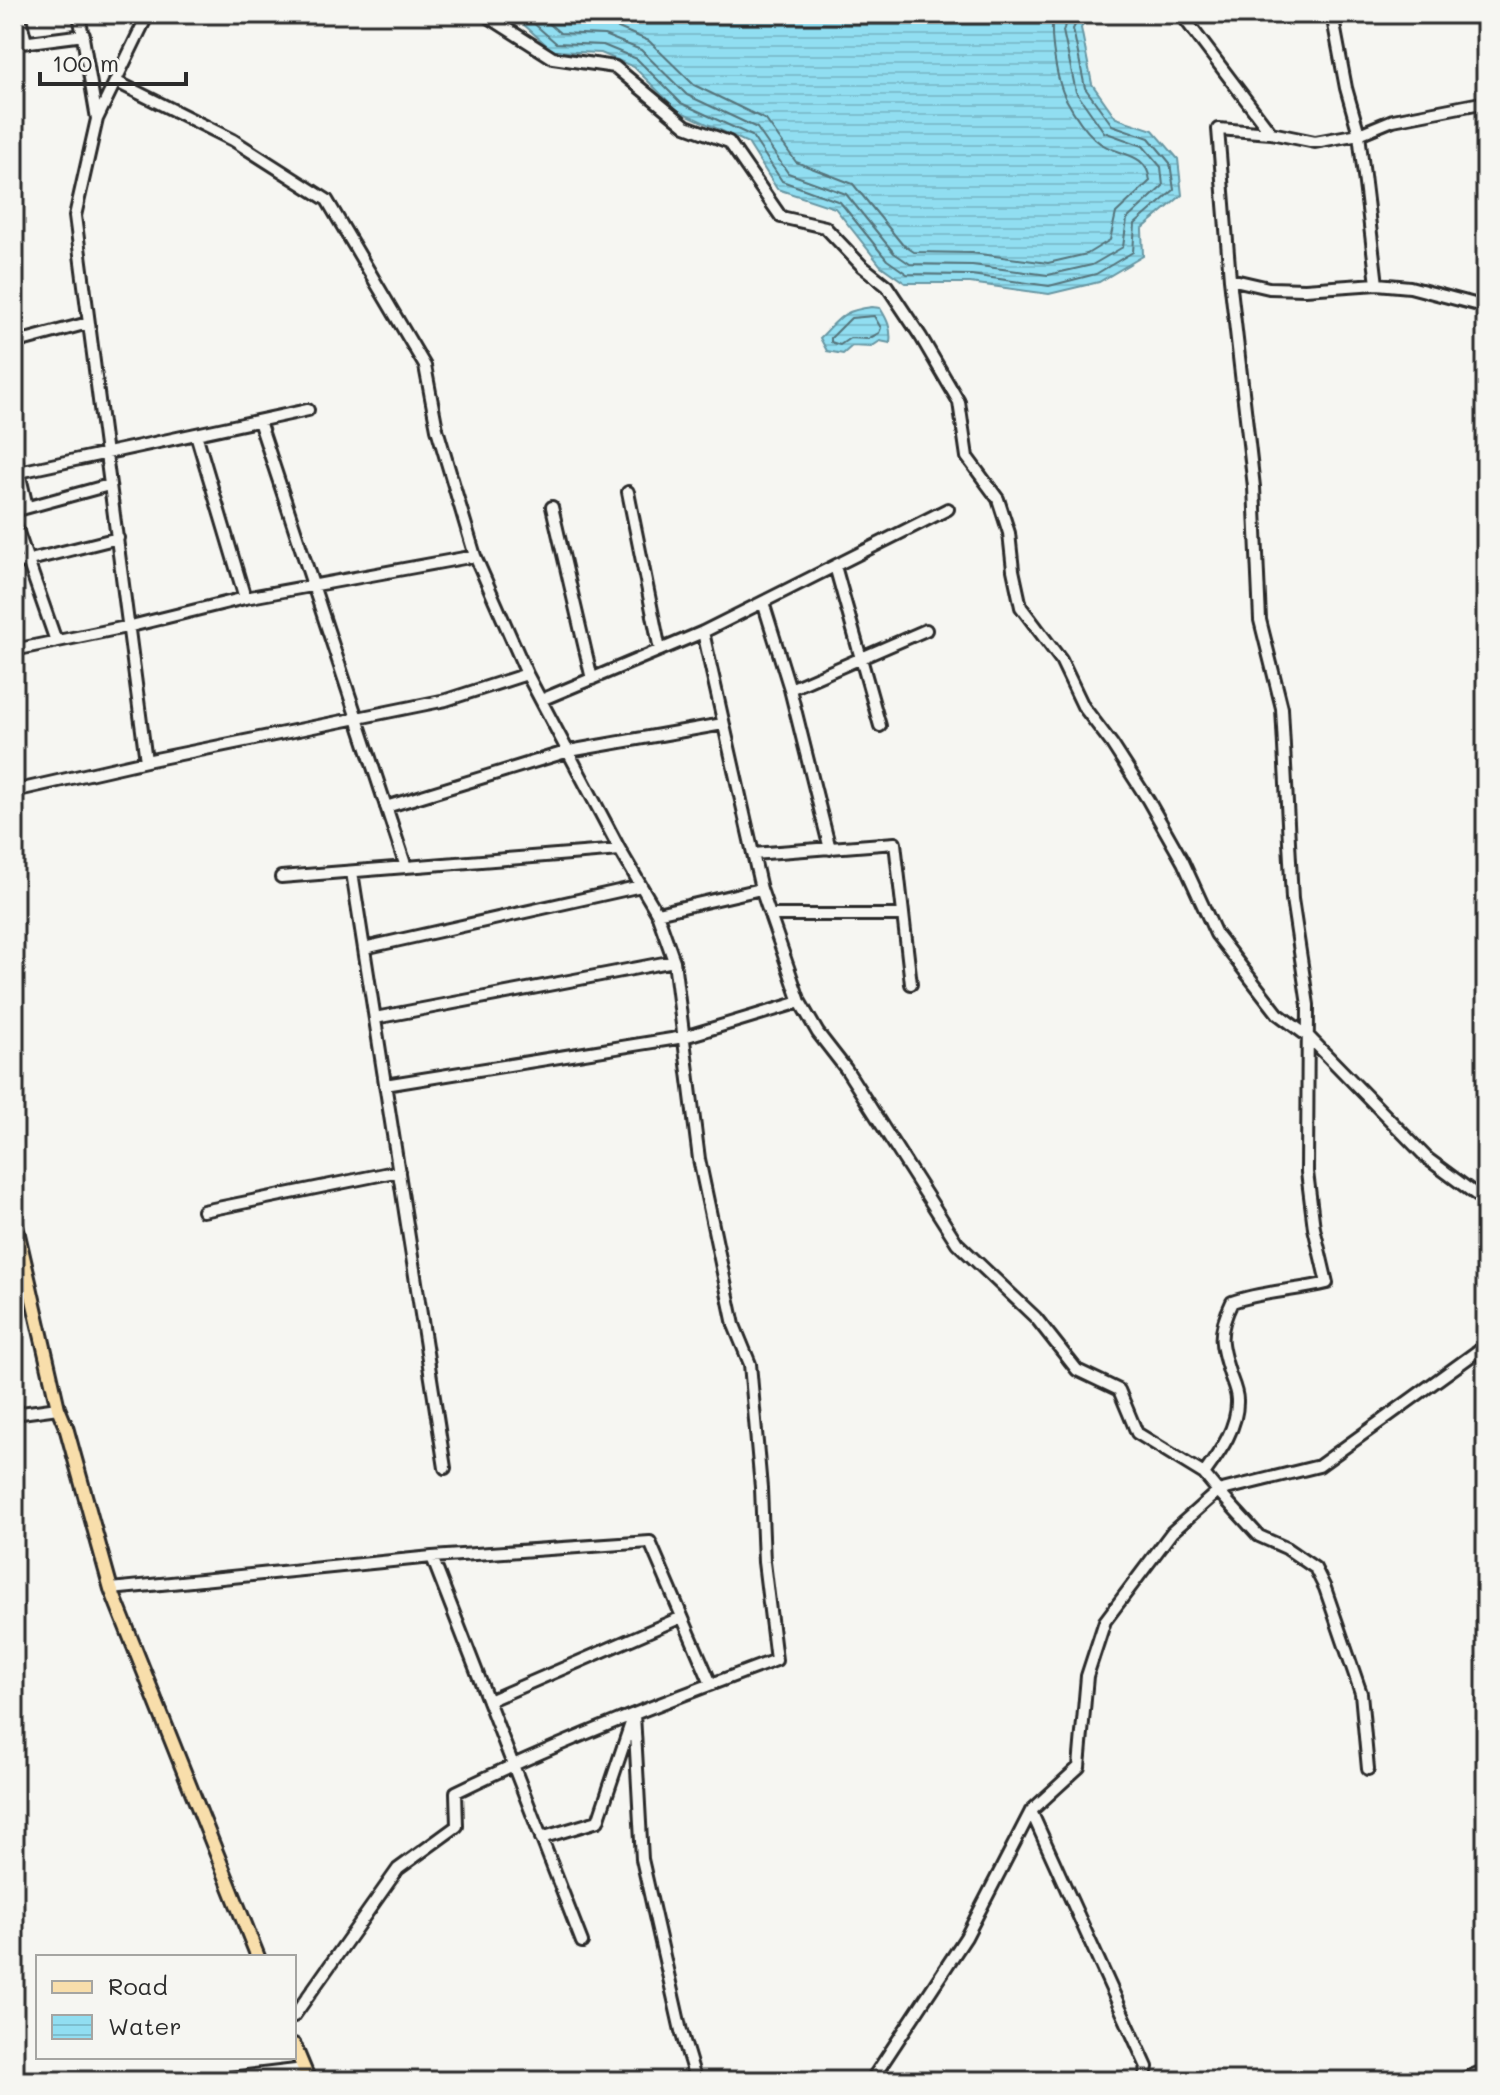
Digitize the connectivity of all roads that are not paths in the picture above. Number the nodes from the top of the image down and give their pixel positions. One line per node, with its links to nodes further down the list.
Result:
1 (19, 14): 8 (street)
2 (79, 14): 7 (street)
3 (148, 14): 10 (street)
4 (484, 14): 76 (street)
5 (1181, 14): 13 (street)
6 (1332, 14): 14 (street)
7 (84, 35): 8 (street); 12 (street)
8 (26, 42): 9 (street)
9 (14, 44)
10 (115, 81): 12 (street); 34 (street)
11 (1486, 102): 14 (street)
12 (97, 119): 18 (street)
13 (1271, 133): 14 (street); 15 (street)
14 (1359, 134): 16 (street)
15 (1230, 279): 16 (street); 76 (street)
16 (1377, 284): 17 (street)
17 (1486, 307)
18 (88, 323): 19 (street); 24 (street)
19 (15, 340)
20 (308, 410): 21 (street)
21 (259, 421): 22 (street); 38 (street)
22 (196, 434): 24 (street); 39 (street)
23 (14, 450): 25 (street)
24 (104, 454): 25 (street); 26 (street)
25 (19, 472): 28 (street)
26 (109, 485): 28 (street); 33 (street)
27 (628, 492): 46 (street)
28 (27, 507): 31 (street)
29 (552, 507): 49 (street)
30 (948, 509): 37 (street)
31 (14, 511)
32 (14, 521): 35 (street)
33 (118, 538): 35 (street); 41 (street)
34 (475, 556): 38 (street); 48 (street)
35 (28, 561): 36 (street); 44 (street)
36 (14, 564)
37 (835, 566): 40 (street); 47 (street)
38 (313, 586): 39 (street); 52 (street)
39 (245, 598): 41 (street)
40 (763, 602): 43 (street); 50 (street)
41 (131, 626): 44 (street); 56 (street)
42 (926, 630): 47 (street)
43 (703, 632): 46 (street); 53 (street)
44 (56, 641): 45 (street)
45 (14, 650)
46 (660, 650): 49 (street)
47 (861, 658): 50 (street); 54 (street)
48 (527, 674): 51 (street); 52 (street)
49 (592, 679): 51 (street)
50 (790, 689): 59 (street)
51 (541, 700): 55 (street)
52 (355, 718): 56 (street); 58 (street)
53 (723, 724): 55 (street); 61 (street)
54 (880, 726)
55 (569, 751): 58 (street); 60 (street)
56 (146, 761): 57 (street)
57 (14, 791)
58 (386, 807): 62 (street)
59 (830, 849): 61 (street); 69 (street)
60 (620, 850): 62 (street); 65 (street)
61 (753, 854): 66 (street)
62 (406, 867): 63 (street)
63 (352, 872): 64 (street); 70 (street)
64 (281, 877)
65 (641, 886): 67 (street); 70 (street)
66 (761, 889): 67 (street); 68 (street)
67 (657, 913): 71 (street)
68 (770, 915): 69 (street); 73 (street)
69 (903, 915): 72 (street)
70 (364, 948): 74 (street)
71 (674, 961): 74 (street); 75 (street)
72 (911, 984)
73 (800, 1002): 75 (street); 86 (street)
74 (375, 1018): 77 (street)
75 (684, 1037): 77 (street); 91 (street)
76 (1309, 1037): 79 (street); 86 (street)
77 (385, 1085): 78 (street)
78 (399, 1171): 80 (street); 85 (street)
79 (1486, 1199)
80 (203, 1211)
81 (14, 1217): 83 (main road)
82 (1486, 1345): 87 (street)
83 (58, 1408): 84 (street); 89 (main road)
84 (14, 1414)
85 (445, 1468)
86 (1204, 1474): 87 (street)
87 (1218, 1491): 95 (street); 96 (street)
88 (432, 1557): 89 (street); 90 (street); 92 (street)
89 (111, 1589): 99 (main road)
90 (682, 1617): 91 (street); 92 (street)
91 (711, 1684): 93 (street)
92 (488, 1701): 94 (street)
93 (634, 1714): 94 (street); 97 (street); 105 (street)
94 (513, 1764): 97 (street); 100 (street)
95 (1368, 1769)
96 (1031, 1811): 106 (street); 107 (street)
97 (541, 1838): 98 (street)
98 (582, 1942)
99 (257, 1955)
100 (296, 2013)
101 (296, 2050): 103 (main road)
102 (1486, 2070): 108 (street)
103 (306, 2075): 104 (street)
104 (205, 2081)
105 (696, 2081)
106 (871, 2081)
107 (1144, 2081)
108 (1458, 2081)

